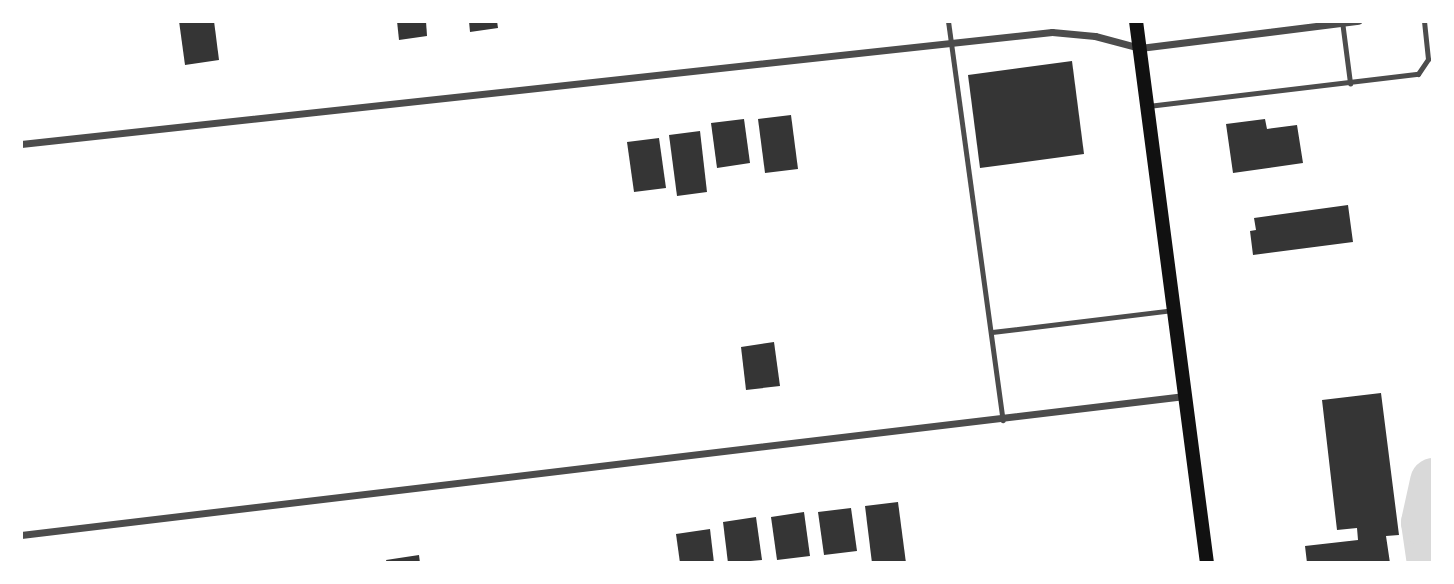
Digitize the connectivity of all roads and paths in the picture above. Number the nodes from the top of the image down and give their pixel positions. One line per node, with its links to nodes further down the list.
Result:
1 (948, 21): 6 (lane)
2 (1136, 21): 7 (main road)
3 (1358, 21): 5 (street)
4 (1424, 21): 8 (lane)
5 (1342, 22): 7 (street); 8 (lane)
6 (951, 43): 7 (street); 10 (street); 12 (lane)
7 (1140, 48): 9 (main road)
8 (1350, 83): 9 (lane)
9 (1147, 106): 11 (main road)
10 (21, 144)
11 (1173, 310): 12 (lane); 13 (main road)
12 (992, 332): 14 (lane)
13 (1185, 396): 14 (street); 16 (main road)
14 (1003, 421): 15 (street)
15 (21, 535)
16 (1207, 563)

